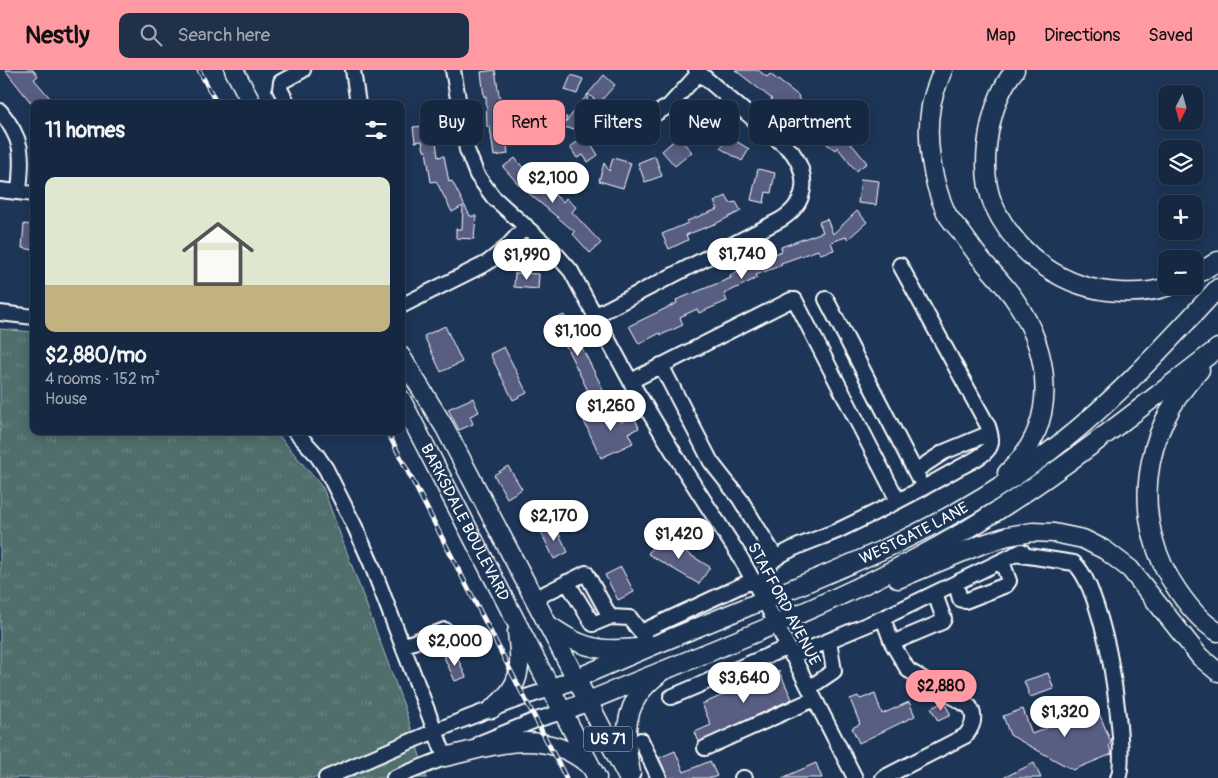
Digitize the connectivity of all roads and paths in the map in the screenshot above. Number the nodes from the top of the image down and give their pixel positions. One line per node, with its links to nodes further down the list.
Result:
1 (234, 70): 8 (main road)
2 (303, 70): 9 (street)
3 (353, 70): 10 (street)
4 (453, 70): 16 (street, STAFFORD AVENUE)
5 (943, 70): 39 (main road)
6 (1015, 70): 21 (main road)
7 (697, 71): 12 (street); 25 (street)
8 (250, 100)
9 (286, 100)
10 (357, 100)
11 (0, 111): 14 (street)
12 (660, 111)
13 (0, 190): 14 (street)
14 (19, 192): 15 (street)
15 (30, 193)
16 (526, 226): 23 (street); 25 (street, STAFFORD AVENUE)
17 (1217, 261): 19 (main road)
18 (900, 265): 33 (street)
19 (1203, 270)
20 (1218, 288): 39 (main road, WESTGATE LANE)
21 (1158, 290)
22 (826, 299): 35 (street)
23 (405, 304)
24 (0, 313): 26 (street)
25 (596, 315): 31 (street, STAFFORD AVENUE)
26 (30, 317)
27 (1218, 348): 47 (main road, WESTGATE LANE)
28 (1218, 352): 56 (main road)
29 (405, 362): 36 (main road, BARKSDALE BOULEVARD / US 71)
30 (661, 365): 31 (street); 40 (street); 41 (street)
31 (631, 381): 43 (street, STAFFORD AVENUE)
32 (405, 407): 38 (main road, BARKSDALE BOULEVARD / US 71)
33 (990, 433): 35 (street); 37 (street)
34 (299, 435): 60 (street)
35 (915, 471): 37 (street)
36 (472, 479): 38 (main road); 48 (main road, BARKSDALE BOULEVARD / US 71)
37 (923, 488): 40 (street)
38 (449, 492): 52 (main road, BARKSDALE BOULEVARD / US 71)
39 (982, 498): 49 (main road, WESTGATE LANE)
40 (898, 501): 41 (street)
41 (776, 558): 49 (street)
42 (1002, 561): 45 (street); 45 (street); 83 (street)
43 (753, 580): 49 (street, STAFFORD AVENUE); 58 (street)
44 (567, 582): 48 (street); 50 (street); 50 (street)
45 (956, 584): 46 (street)
46 (935, 594): 51 (street); 59 (street)
47 (840, 596): 53 (main road, WESTGATE LANE); 63 (main road)
48 (534, 599): 54 (main road, BARKSDALE BOULEVARD / US 71)
49 (764, 600): 53 (street, STAFFORD AVENUE); 58 (main road, WESTGATE LANE)
50 (610, 617): 58 (street)
51 (883, 618): 57 (street); 59 (street)
52 (516, 621): 65 (main road, BARKSDALE BOULEVARD / US 71); 69 (main road)
53 (776, 623): 61 (street, STAFFORD AVENUE); 62 (main road, WESTGATE LANE)
54 (547, 624): 58 (main road); 64 (main road, BARKSDALE BOULEVARD / US 71)
55 (445, 630): 60 (street)
56 (1218, 632)
57 (829, 641): 61 (street); 66 (street)
58 (646, 642): 64 (main road, WESTGATE LANE)
59 (892, 643): 82 (street)
60 (403, 646): 71 (street)
61 (790, 652): 66 (street, STAFFORD AVENUE); 67 (street)
62 (667, 668): 68 (main road, WESTGATE LANE); 79 (main road)
63 (1218, 672)
64 (575, 678): 65 (main road, WESTGATE LANE); 68 (main road, BARKSDALE BOULEVARD / US 71)
65 (551, 689): 69 (street); 70 (main road, BARKSDALE BOULEVARD / US 71)
66 (811, 693): 73 (street); 81 (street, STAFFORD AVENUE)
67 (671, 698)
68 (587, 701): 70 (main road, WESTGATE LANE); 78 (main road, BARKSDALE BOULEVARD / US 71)
69 (492, 710): 71 (street)
70 (562, 712): 74 (street); 75 (main road, BARKSDALE BOULEVARD / US 71)
71 (435, 731): 74 (street); 76 (street)
72 (641, 740): 80 (street)
73 (705, 748)
74 (445, 757): 75 (main road); 77 (street)
75 (595, 773)
76 (326, 778)
77 (394, 778)
78 (628, 778)
79 (633, 778)
80 (659, 778)
81 (855, 778)
82 (883, 778)
83 (1118, 778)

